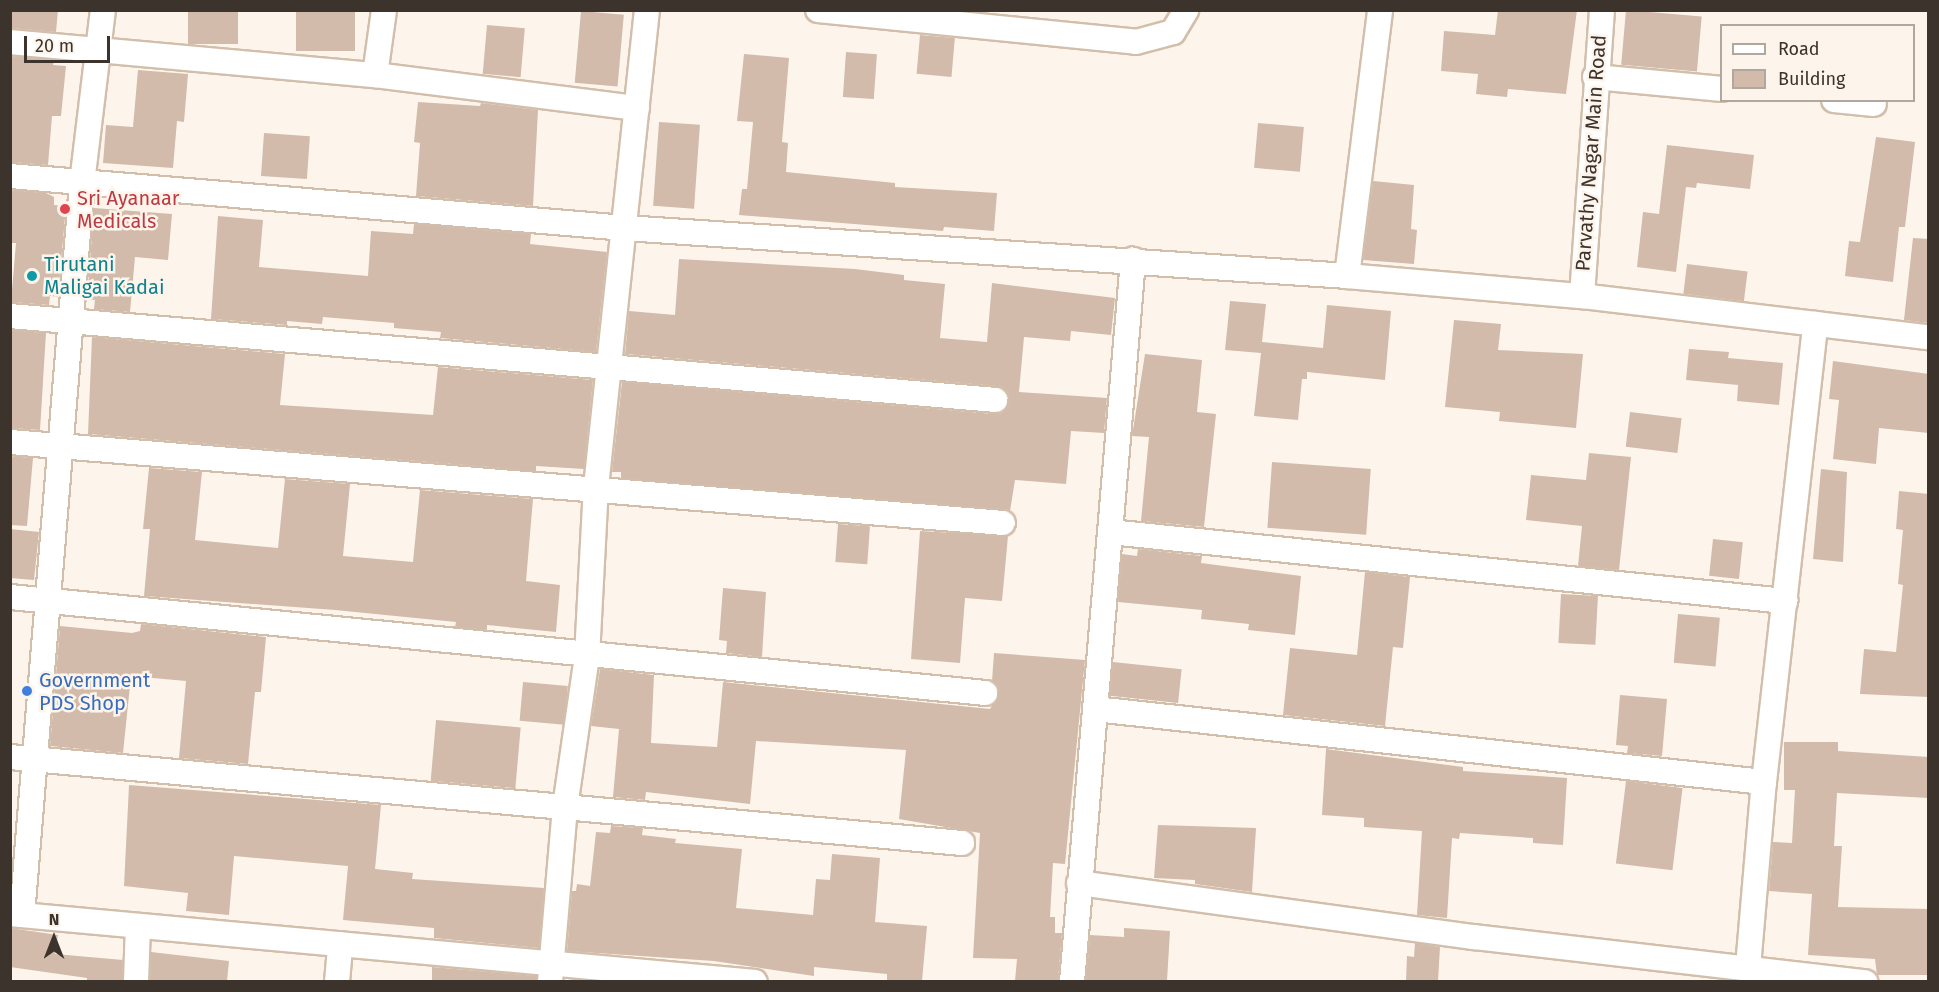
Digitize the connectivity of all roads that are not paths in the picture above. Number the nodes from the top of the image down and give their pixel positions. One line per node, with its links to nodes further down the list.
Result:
1 (103, 10): 9 (street)
2 (384, 10): 10 (street)
3 (646, 10): 15 (street)
4 (818, 10): 5 (street)
5 (1186, 10)
6 (1380, 10): 20 (street)
7 (1602, 10): 11 (street, Parvathy Nagar Main Road)
8 (10, 42): 9 (street)
9 (97, 50): 10 (street); 17 (street)
10 (375, 75): 15 (street)
11 (1595, 77): 12 (street); 21 (street, Parvathy Nagar Main Road)
12 (1720, 89)
13 (1854, 102): 14 (street)
14 (1874, 104)
15 (637, 108): 18 (street)
16 (10, 176): 17 (street)
17 (82, 183): 18 (street); 23 (street)
18 (625, 228): 19 (street); 26 (street)
19 (1133, 260): 20 (street); 32 (street)
20 (1347, 276): 21 (street)
21 (1582, 296): 24 (street)
22 (10, 316): 23 (street)
23 (71, 320): 26 (street); 29 (street)
24 (1815, 324): 25 (street); 35 (street)
25 (1929, 337)
26 (609, 365): 27 (street); 30 (street)
27 (995, 400)
28 (10, 442): 29 (street)
29 (61, 447): 30 (street); 34 (street)
30 (596, 487): 31 (street); 36 (street)
31 (1003, 523)
32 (1110, 532): 35 (street); 38 (street)
33 (10, 597): 34 (street)
34 (49, 601): 36 (street); 40 (street)
35 (1785, 601): 41 (street)
36 (587, 657): 37 (street); 42 (street)
37 (985, 693)
38 (1095, 709): 41 (street); 44 (street)
39 (10, 757): 40 (street)
40 (35, 759): 42 (street); 45 (street)
41 (1764, 782): 48 (street)
42 (565, 807): 43 (street); 49 (street)
43 (962, 843)
44 (1079, 883): 48 (street); 54 (street)
45 (16, 914): 46 (street)
46 (138, 926): 47 (street); 51 (street)
47 (340, 944): 49 (street); 52 (street)
48 (1748, 967): 55 (street)
49 (551, 972): 50 (street)
50 (719, 980): 53 (street)
51 (136, 981)
52 (337, 981)
53 (755, 981)
54 (1072, 981)
55 (1865, 981)

